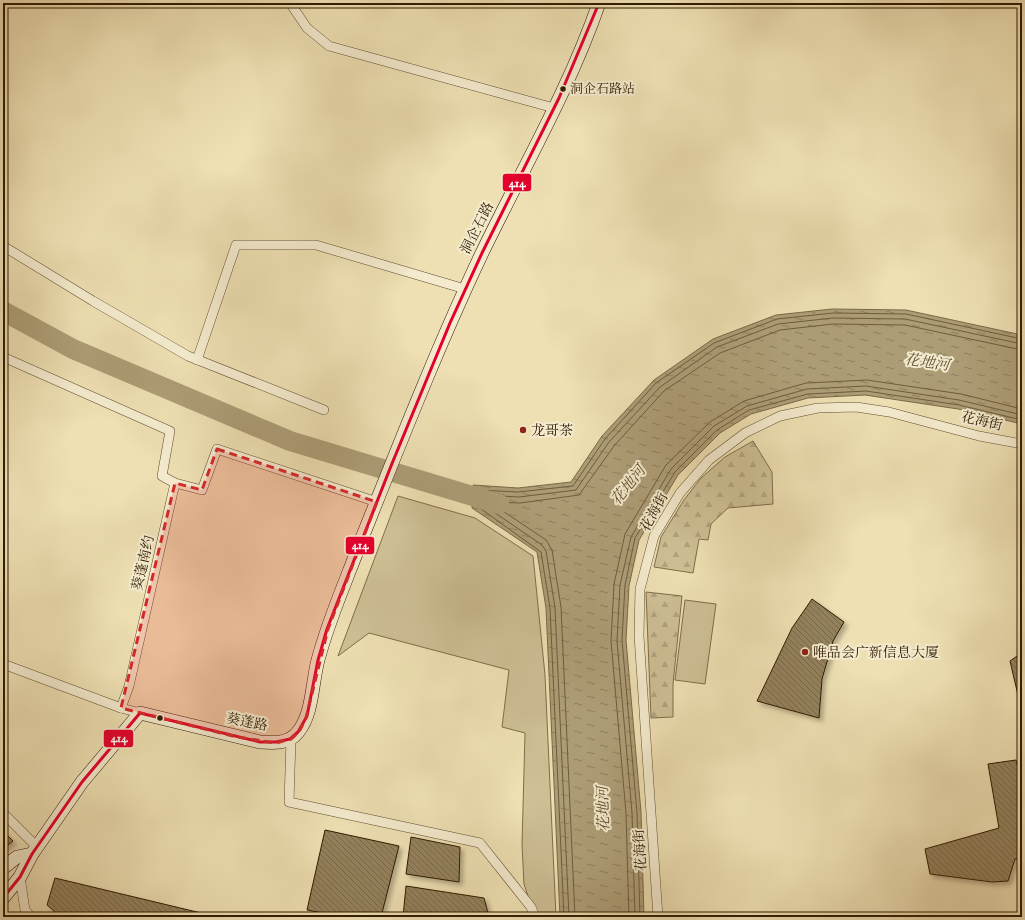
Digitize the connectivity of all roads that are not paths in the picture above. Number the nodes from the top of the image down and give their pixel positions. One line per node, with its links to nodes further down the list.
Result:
1 (290, 3): 3 (street)
2 (599, 3): 3 (street, 洞企石路)
3 (554, 108): 5 (street, 洞企石路)
4 (3, 246): 7 (street)
5 (466, 289): 7 (street); 11 (street, 洞企石路)
6 (3, 357): 10 (street)
7 (197, 360): 8 (street)
8 (324, 410)
9 (1022, 444): 23 (street, 花海街)
10 (175, 483): 11 (street); 13 (street, 葵蓬南约)
11 (378, 500): 15 (street)
12 (3, 664): 13 (street)
13 (121, 708): 14 (street)
14 (140, 713): 15 (street, 葵蓬路); 17 (street)
15 (291, 739): 22 (street)
16 (3, 813): 17 (street)
17 (35, 851): 18 (street); 19 (street)
18 (3, 868)
19 (20, 877): 20 (street); 21 (street)
20 (3, 898)
21 (31, 917)
22 (534, 917)
23 (658, 917)

